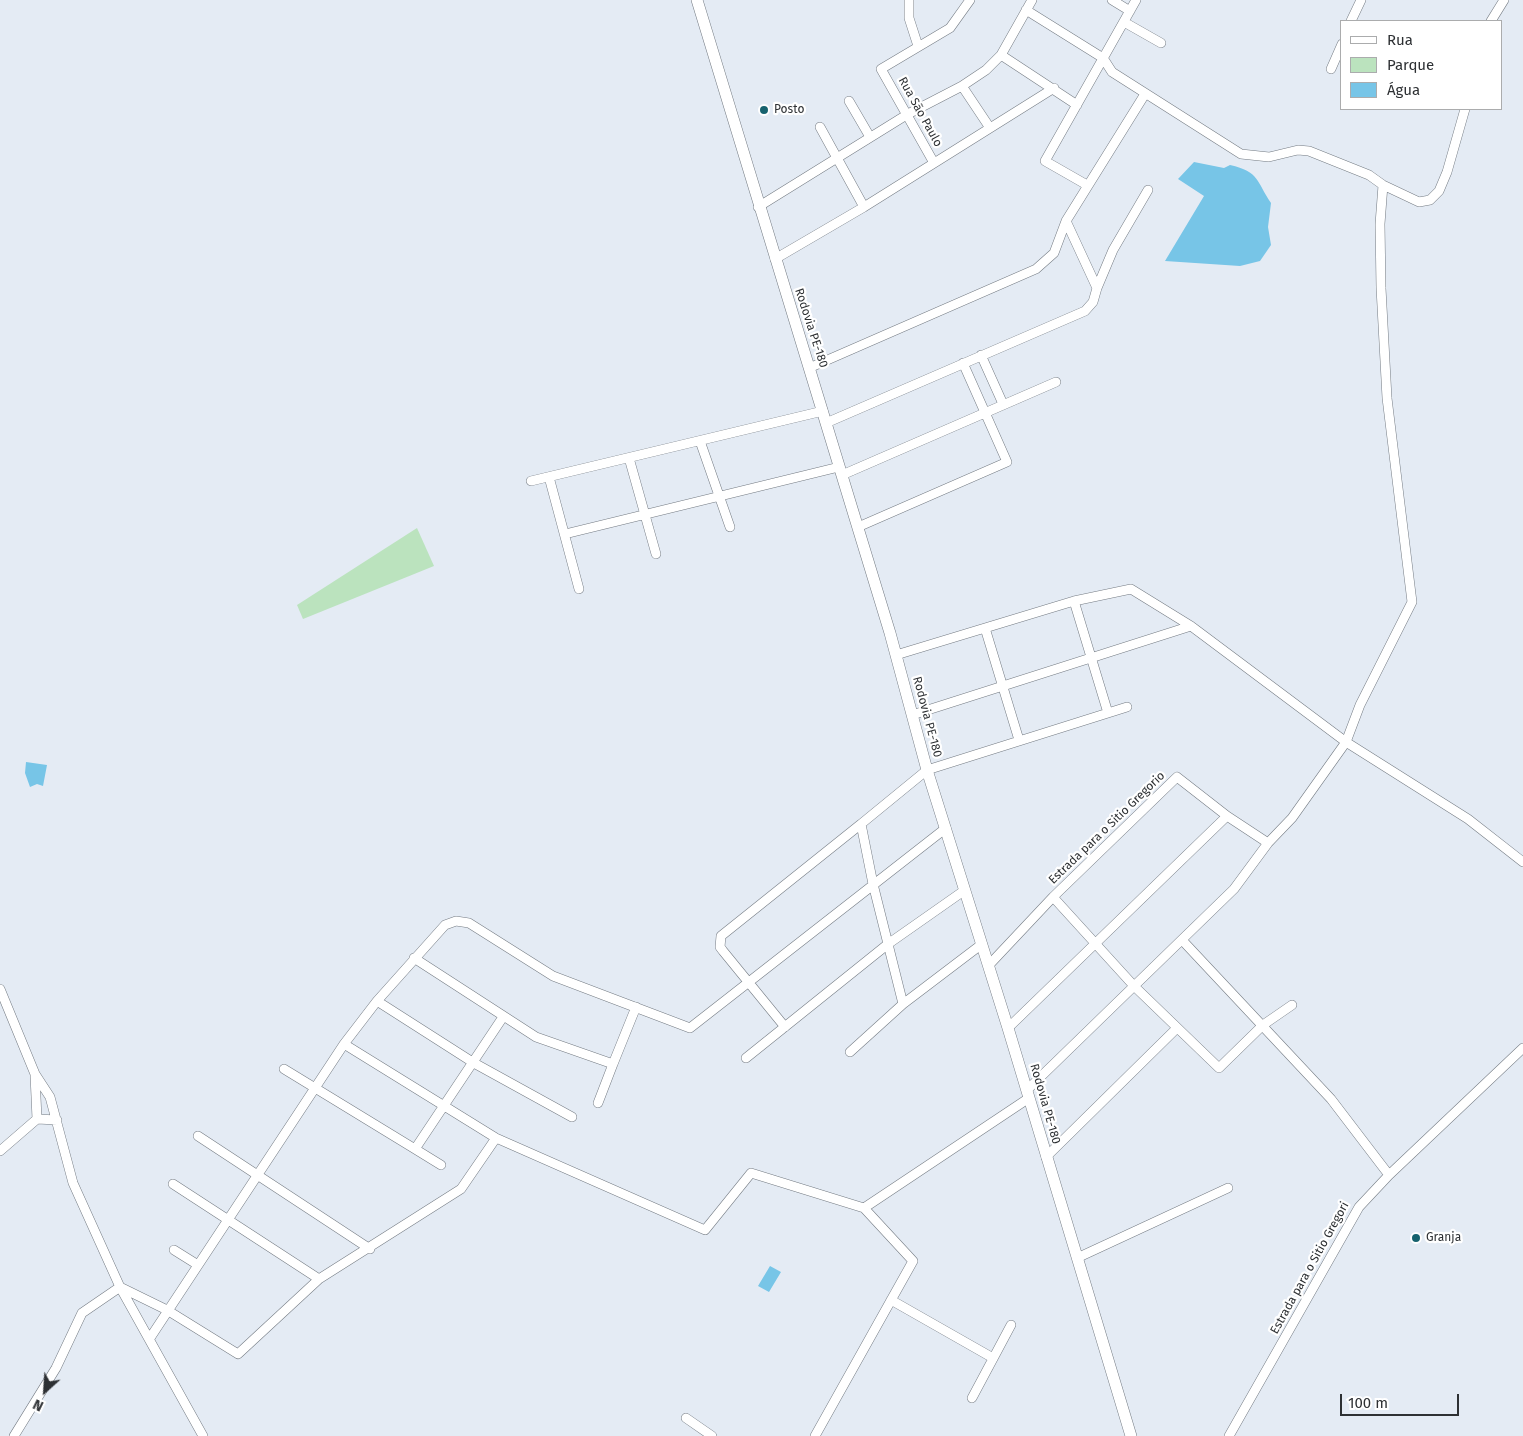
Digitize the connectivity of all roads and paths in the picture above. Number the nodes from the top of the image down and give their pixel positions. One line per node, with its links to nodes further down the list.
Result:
1 (909, 0): 15 (street)
2 (970, 0): 15 (street, Rua São Paulo)
3 (1032, 0): 9 (street)
4 (1112, 0): 10 (street)
5 (1136, 0): 10 (street)
6 (1360, 0): 11 (street)
7 (1504, 0): 12 (street)
8 (697, 2): 35 (main road, Rodovia PE-180)
9 (1026, 10): 17 (street); 18 (street)
10 (1130, 11): 13 (street)
11 (1351, 20)
12 (1492, 20)
13 (1124, 22): 14 (street); 18 (street)
14 (1161, 43)
15 (918, 46): 26 (street, Rua São Paulo)
16 (1340, 49): 19 (street)
17 (1001, 55): 20 (street); 21 (street)
18 (1103, 58): 22 (street); 24 (street)
19 (1331, 69)
20 (962, 86): 26 (street); 28 (street)
21 (1054, 88): 24 (street); 28 (street)
22 (1145, 94): 32 (street); 33 (street)
23 (849, 101): 29 (street)
24 (1077, 105): 32 (street)
25 (1465, 110): 33 (street)
26 (908, 114): 29 (street); 31 (street, Rua São Paulo)
27 (820, 127): 30 (street)
28 (990, 128): 31 (street)
29 (870, 137): 30 (street)
30 (837, 158): 35 (street); 36 (street)
31 (934, 163): 36 (street)
32 (1087, 185): 37 (street)
33 (1383, 185): 70 (street)
34 (1148, 190): 39 (street)
35 (758, 207): 38 (main road, Rodovia PE-180)
36 (864, 207): 38 (street)
37 (1066, 221): 39 (street); 42 (street)
38 (775, 259): 42 (main road, Rodovia PE-180)
39 (1097, 288): 40 (street)
40 (981, 355): 41 (street); 44 (street)
41 (963, 363): 46 (street); 47 (street)
42 (809, 368): 45 (main road, Rodovia PE-180)
43 (1056, 382): 44 (street)
44 (1003, 404): 46 (street)
45 (823, 411): 47 (main road, Rodovia PE-180); 48 (street)
46 (985, 412): 50 (street); 56 (street)
47 (826, 423): 50 (main road, Rodovia PE-180)
48 (700, 441): 49 (street); 53 (street)
49 (629, 458): 51 (street); 54 (street)
50 (841, 471): 53 (street); 56 (main road, Rodovia PE-180)
51 (549, 477): 52 (street); 57 (street)
52 (531, 481)
53 (720, 496): 54 (street); 55 (street)
54 (645, 514): 57 (street); 58 (street)
55 (730, 527)
56 (858, 527): 63 (main road, Rodovia PE-180)
57 (565, 534): 59 (street)
58 (656, 554)
59 (579, 589)
60 (1074, 601): 61 (street); 62 (street); 64 (street)
61 (1191, 626): 64 (street); 70 (street)
62 (985, 628): 63 (street); 65 (street)
63 (896, 655): 68 (main road, Rodovia PE-180)
64 (1091, 656): 65 (street); 67 (street)
65 (1002, 685): 68 (street); 69 (street)
66 (1127, 707): 67 (street)
67 (1108, 713): 69 (street)
68 (912, 715): 71 (main road, Rodovia PE-180)
69 (1019, 740): 71 (street)
70 (1346, 742): 75 (street); 76 (street)
71 (927, 770): 73 (street); 74 (main road, Rodovia PE-180)
72 (1227, 816): 75 (street, Estrada para o Sitio Gregorio); 79 (street, Estrada para o Sitio Gregorio); 83 (street)
73 (861, 824): 77 (street); 86 (street)
74 (946, 828): 77 (street); 78 (main road, Rodovia PE-180)
75 (1268, 843): 80 (street)
76 (1523, 862)
77 (873, 884): 81 (street); 86 (street)
78 (966, 890): 81 (street); 82 (main road, Rodovia PE-180)
79 (1053, 898): 83 (street); 85 (street, Estrada para o Sitio Gregorio)
80 (1182, 940): 87 (street); 94 (street)
81 (888, 944): 90 (street); 95 (street)
82 (982, 944): 85 (main road, Rodovia PE-180); 90 (street)
83 (1096, 944): 87 (street); 96 (street)
84 (414, 958): 89 (street); 92 (street); 93 (street)
85 (989, 965): 96 (main road, Rodovia PE-180)
86 (749, 983): 92 (street); 95 (street)
87 (1134, 986): 97 (street); 107 (street)
88 (0, 989): 105 (street)
89 (377, 1000): 98 (street); 102 (street)
90 (903, 1004): 100 (street)
91 (1292, 1005): 94 (street)
92 (636, 1007): 103 (street)
93 (503, 1017): 102 (street); 103 (street)
94 (1263, 1025): 97 (street); 119 (street)
95 (785, 1027): 101 (street)
96 (1008, 1028): 107 (main road, Rodovia PE-180)
97 (1177, 1028): 117 (street)
98 (344, 1044): 106 (street); 109 (street)
99 (1523, 1048): 119 (street, Estrada para o Sitio Gregori)
100 (850, 1052)
101 (746, 1058)
102 (474, 1062): 109 (street); 110 (street)
103 (613, 1064): 108 (street)
104 (284, 1069): 106 (street)
105 (35, 1074): 111 (street); 112 (street)
106 (315, 1088): 115 (street); 120 (street)
107 (1028, 1094): 117 (main road, Rodovia PE-180); 123 (street)
108 (598, 1103)
109 (445, 1106): 114 (street); 115 (street)
110 (572, 1117)
111 (37, 1119): 112 (street); 116 (street)
112 (57, 1120): 130 (street)
113 (198, 1136): 120 (street)
114 (496, 1138): 123 (street); 125 (street)
115 (415, 1150): 118 (street)
116 (0, 1151)
117 (1046, 1157): 127 (main road, Rodovia PE-180)
118 (441, 1165)
119 (1389, 1175): 143 (street, Estrada para o Sitio Gregori)
120 (259, 1176): 124 (street); 125 (street)
121 (173, 1184): 124 (street)
122 (1228, 1188): 127 (street)
123 (864, 1208): 131 (street)
124 (228, 1221): 128 (street); 129 (street)
125 (370, 1249): 129 (street)
126 (174, 1250): 128 (street)
127 (1076, 1258): 142 (main road, Rodovia PE-180)
128 (198, 1265): 132 (street)
129 (319, 1279): 132 (street)
130 (120, 1287): 132 (street); 134 (street); 138 (street)
131 (891, 1300): 135 (street); 141 (street)
132 (167, 1310): 134 (street)
133 (1012, 1325): 135 (street)
134 (150, 1338): 139 (street)
135 (993, 1358): 136 (street)
136 (972, 1398)
137 (686, 1418): 140 (street)
138 (14, 1436)
139 (203, 1436)
140 (712, 1436)
141 (815, 1436)
142 (1131, 1436)
143 (1229, 1436)

